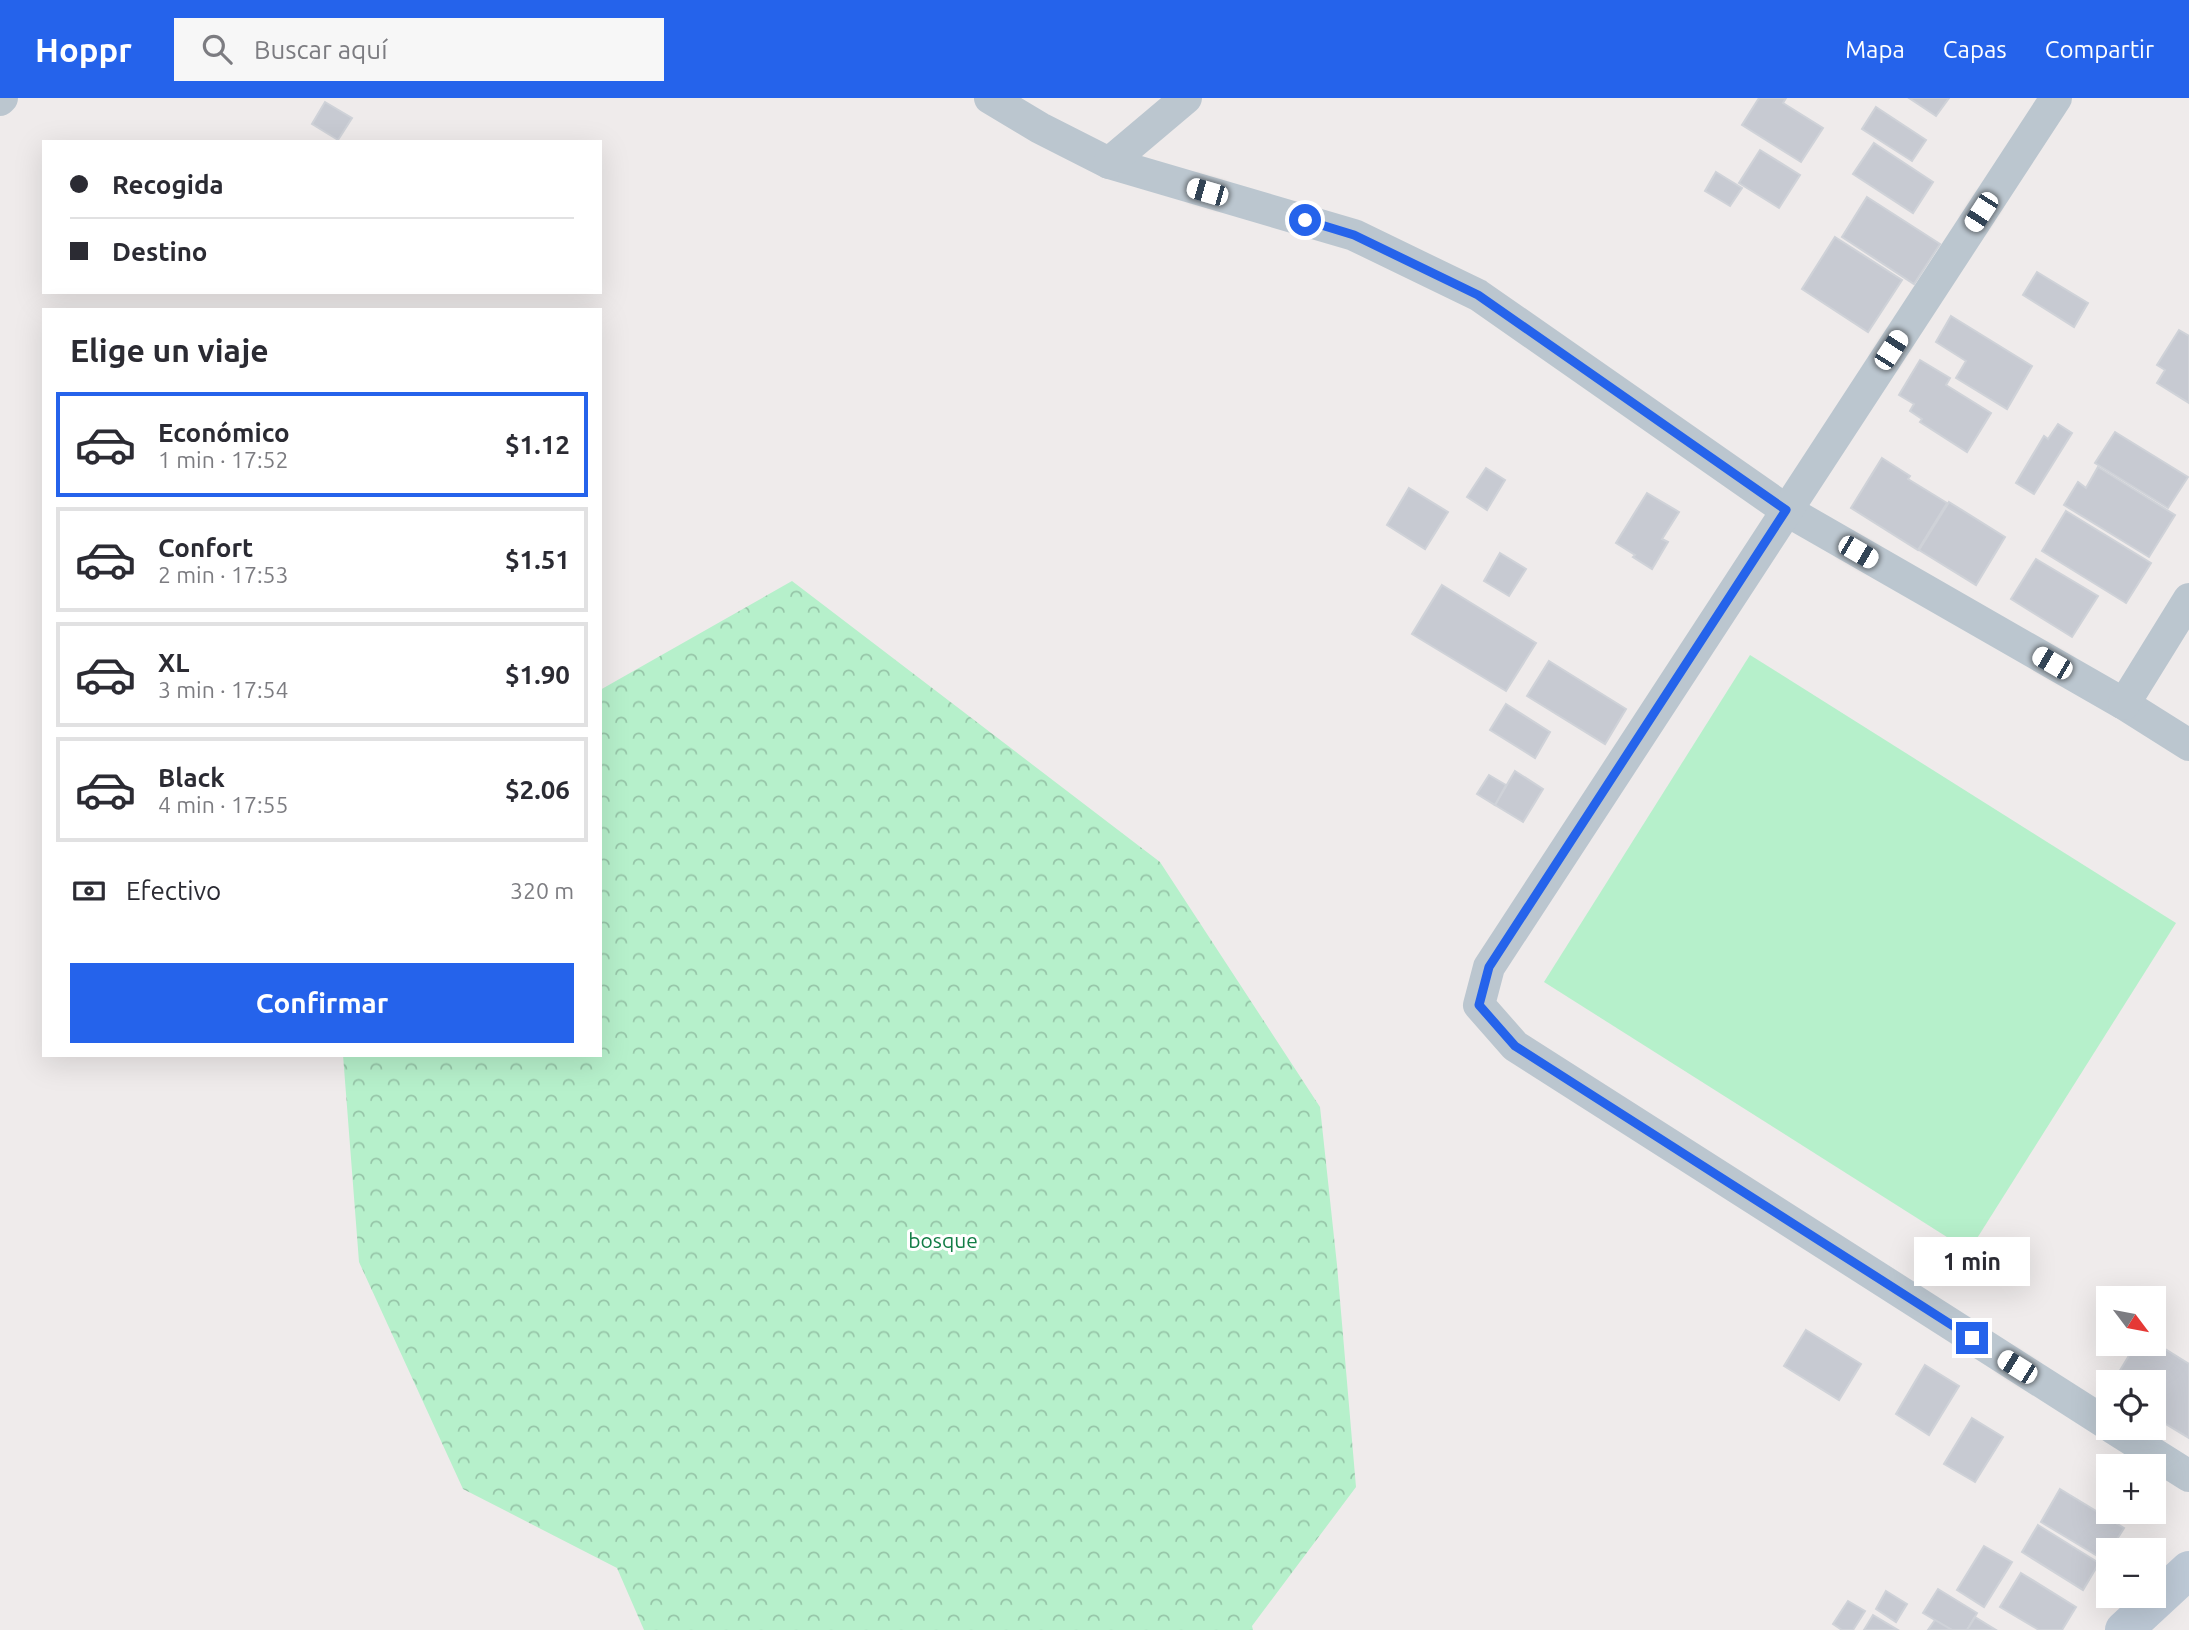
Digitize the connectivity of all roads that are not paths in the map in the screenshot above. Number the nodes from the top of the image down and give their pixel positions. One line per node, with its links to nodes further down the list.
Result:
1 (990, 98): 4 (street)
2 (1186, 98): 4 (street)
3 (2056, 98): 5 (street)
4 (1109, 163): 5 (street)
5 (1786, 510): 7 (street); 9 (street)
6 (2189, 599): 7 (street)
7 (2124, 704): 8 (street)
8 (2189, 745)
9 (2096, 1417)
10 (2132, 1440): 11 (street)
11 (2189, 1476)
12 (2189, 1570): 14 (main road)
13 (2189, 1604): 15 (main road)
14 (2124, 1630)
15 (2161, 1630)

